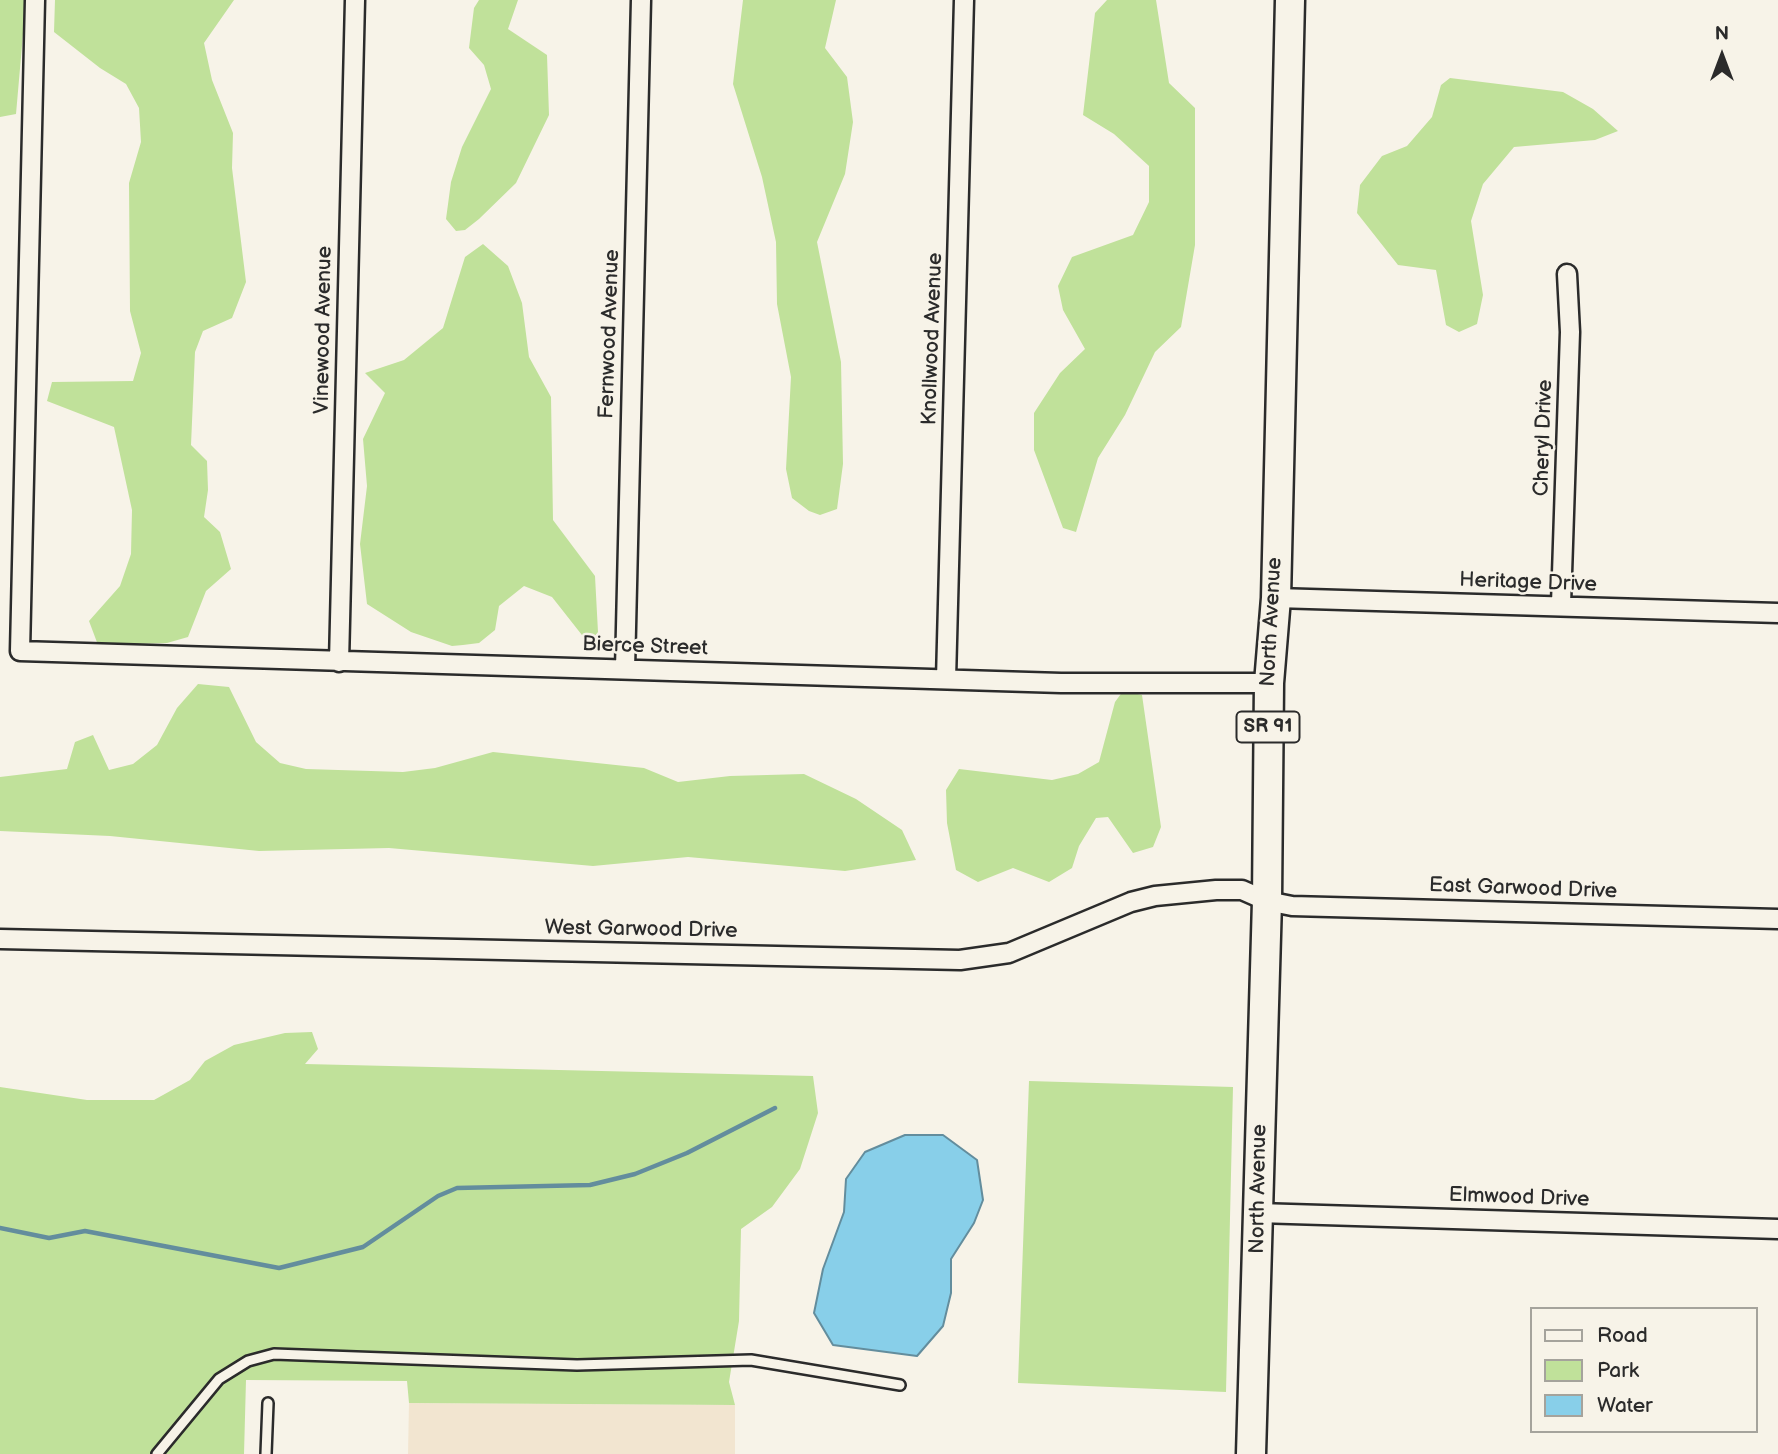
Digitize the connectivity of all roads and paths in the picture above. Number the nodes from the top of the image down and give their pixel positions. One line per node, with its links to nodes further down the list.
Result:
1 (35, 0): 10 (street, Bierce Street)
2 (355, 0): 10 (street, Vinewood Avenue)
3 (641, 0): 11 (street, Fernwood Avenue)
4 (964, 0): 12 (street, Knollwood Avenue)
5 (1290, 0): 7 (main road, North Avenue / SR 91)
6 (1567, 274): 8 (street, Cheryl Drive)
7 (1276, 598): 8 (street, Heritage Drive); 13 (main road, North Avenue / SR 91)
8 (1560, 604): 9 (street, Heritage Drive)
9 (1778, 613)
10 (339, 662): 11 (street, Bierce Street)
11 (625, 669): 12 (street, Bierce Street)
12 (946, 679): 13 (street, Bierce Street)
13 (1269, 683): 14 (main road, North Avenue / SR 91)
14 (1267, 901): 15 (street, East Garwood Drive); 16 (street, West Garwood Drive); 17 (main road, North Avenue / SR 91)
15 (1778, 919)
16 (0, 939)
17 (1258, 1213): 18 (street, Elmwood Drive); 23 (main road, North Avenue / SR 91)
18 (1778, 1228)
19 (900, 1385): 21 (lane)
20 (268, 1403): 22 (lane)
21 (156, 1454)
22 (266, 1454)
23 (1251, 1454)

